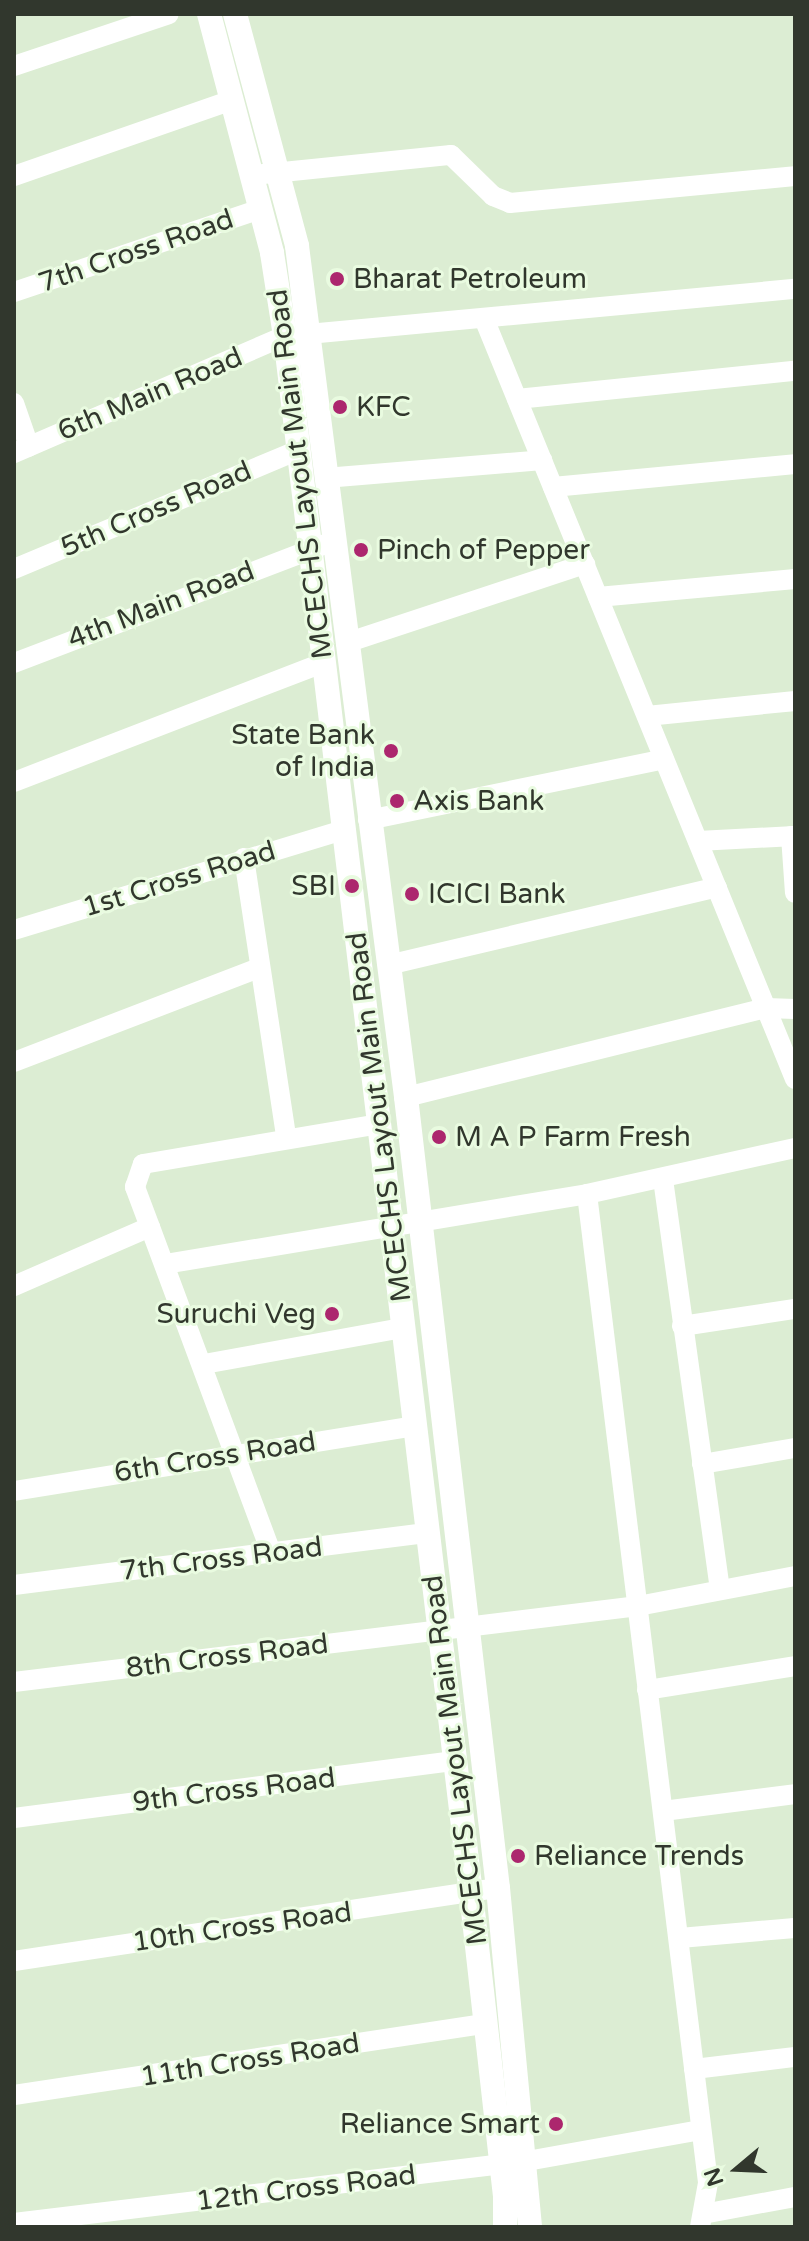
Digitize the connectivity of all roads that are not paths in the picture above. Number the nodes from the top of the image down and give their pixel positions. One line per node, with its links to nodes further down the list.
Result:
1 (169, 14): 4 (street)
2 (209, 14): 5 (main road, MCECHS Layout Main Road)
3 (235, 14): 6 (main road, MCECHS Layout Main Road)
4 (14, 66)
5 (229, 101): 7 (street); 9 (main road, MCECHS Layout Main Road)
6 (275, 171): 8 (street); 9 (street); 14 (main road, MCECHS Layout Main Road)
7 (14, 176)
8 (795, 176)
9 (248, 178): 10 (main road, MCECHS Layout Main Road)
10 (258, 210): 12 (street, 7th Cross Road); 14 (main road, MCECHS Layout Main Road)
11 (795, 289): 13 (street, 6th Main Road)
12 (14, 292)
13 (485, 321): 14 (street, 6th Main Road); 16 (street)
14 (297, 335): 18 (street, 6th Main Road); 19 (main road, MCECHS Layout Main Road); 22 (main road, MCECHS Layout Main Road)
15 (795, 371): 16 (street)
16 (517, 399): 20 (street)
17 (14, 403): 18 (street)
18 (21, 449)
19 (298, 450): 24 (main road, MCECHS Layout Main Road); 26 (street, 5th Cross Road)
20 (542, 460): 22 (street); 23 (street)
21 (795, 464): 23 (street)
22 (325, 478): 24 (main road, MCECHS Layout Main Road)
23 (553, 487): 25 (street)
24 (321, 545): 29 (main road, MCECHS Layout Main Road); 30 (street, 4th Main Road); 31 (main road, MCECHS Layout Main Road)
25 (585, 564): 28 (street); 29 (street)
26 (14, 569)
27 (795, 579): 28 (street)
28 (598, 597): 33 (street)
29 (346, 643): 36 (main road, MCECHS Layout Main Road)
30 (14, 663)
31 (323, 663): 35 (street); 37 (main road, MCECHS Layout Main Road)
32 (795, 701): 33 (street)
33 (647, 716): 34 (street)
34 (664, 759): 36 (street); 39 (street)
35 (14, 782)
36 (368, 820): 44 (main road, MCECHS Layout Main Road)
37 (344, 830): 40 (street, 1st Cross Road); 51 (main road, MCECHS Layout Main Road)
38 (793, 836): 39 (street); 42 (street)
39 (698, 841): 41 (street)
40 (244, 858): 43 (street, 1st Cross Road); 45 (street)
41 (717, 887): 44 (street); 46 (street)
42 (795, 893)
43 (14, 930)
44 (388, 965): 50 (main road, MCECHS Layout Main Road)
45 (259, 968): 48 (street); 52 (street)
46 (766, 1008): 47 (street); 49 (street); 50 (street)
47 (795, 1009)
48 (14, 1062)
49 (795, 1079)
50 (406, 1097): 56 (main road, MCECHS Layout Main Road)
51 (379, 1124): 52 (street); 58 (main road, MCECHS Layout Main Road)
52 (286, 1136): 57 (street)
53 (795, 1148): 54 (street)
54 (663, 1179): 55 (street); 62 (street)
55 (587, 1194): 56 (street); 75 (street)
56 (420, 1224): 58 (street); 76 (main road, MCECHS Layout Main Road)
57 (150, 1227): 59 (street); 60 (street)
58 (394, 1228): 59 (street); 63 (main road, MCECHS Layout Main Road)
59 (165, 1264): 64 (street)
60 (14, 1286)
61 (795, 1309): 62 (street)
62 (682, 1326): 68 (street)
63 (403, 1328): 64 (street); 65 (main road, MCECHS Layout Main Road)
64 (204, 1364): 67 (street)
65 (416, 1426): 67 (street, 6th Cross Road); 70 (main road, MCECHS Layout Main Road)
66 (795, 1448): 68 (street)
67 (236, 1452): 69 (street, 6th Cross Road); 71 (street)
68 (702, 1464): 74 (street)
69 (14, 1491)
70 (428, 1533): 71 (street, 7th Cross Road); 77 (main road, MCECHS Layout Main Road)
71 (271, 1552): 73 (street, 7th Cross Road)
72 (795, 1576): 74 (street, 8th Cross Road)
73 (14, 1585)
74 (720, 1589): 75 (street, 8th Cross Road)
75 (638, 1606): 76 (street, 8th Cross Road); 80 (street)
76 (465, 1626): 77 (street, 8th Cross Road); 85 (main road, MCECHS Layout Main Road)
77 (439, 1630): 79 (street, 8th Cross Road); 81 (main road, MCECHS Layout Main Road)
78 (795, 1666): 80 (street)
79 (14, 1682)
80 (647, 1690): 83 (street)
81 (454, 1761): 84 (street, 9th Cross Road); 86 (main road, MCECHS Layout Main Road)
82 (795, 1794): 83 (street)
83 (663, 1811): 88 (street)
84 (14, 1818)
85 (498, 1888): 86 (street, 10th Cross Road); 95 (main road, MCECHS Layout Main Road)
86 (471, 1893): 89 (street, 10th Cross Road); 90 (main road, MCECHS Layout Main Road)
87 (795, 1928): 88 (street)
88 (680, 1938): 92 (street)
89 (14, 1961)
90 (486, 2024): 93 (street, 11th Cross Road); 96 (main road, MCECHS Layout Main Road)
91 (795, 2057): 92 (street)
92 (694, 2069): 94 (street)
93 (14, 2095)
94 (701, 2130): 95 (street, 12th Cross Road); 98 (street)
95 (527, 2161): 96 (street, 12th Cross Road); 101 (main road, MCECHS Layout Main Road)
96 (502, 2164): 99 (street, 12th Cross Road); 100 (main road, MCECHS Layout Main Road)
97 (795, 2197): 98 (street)
98 (702, 2220)
99 (14, 2223)
100 (505, 2227)
101 (530, 2227)

